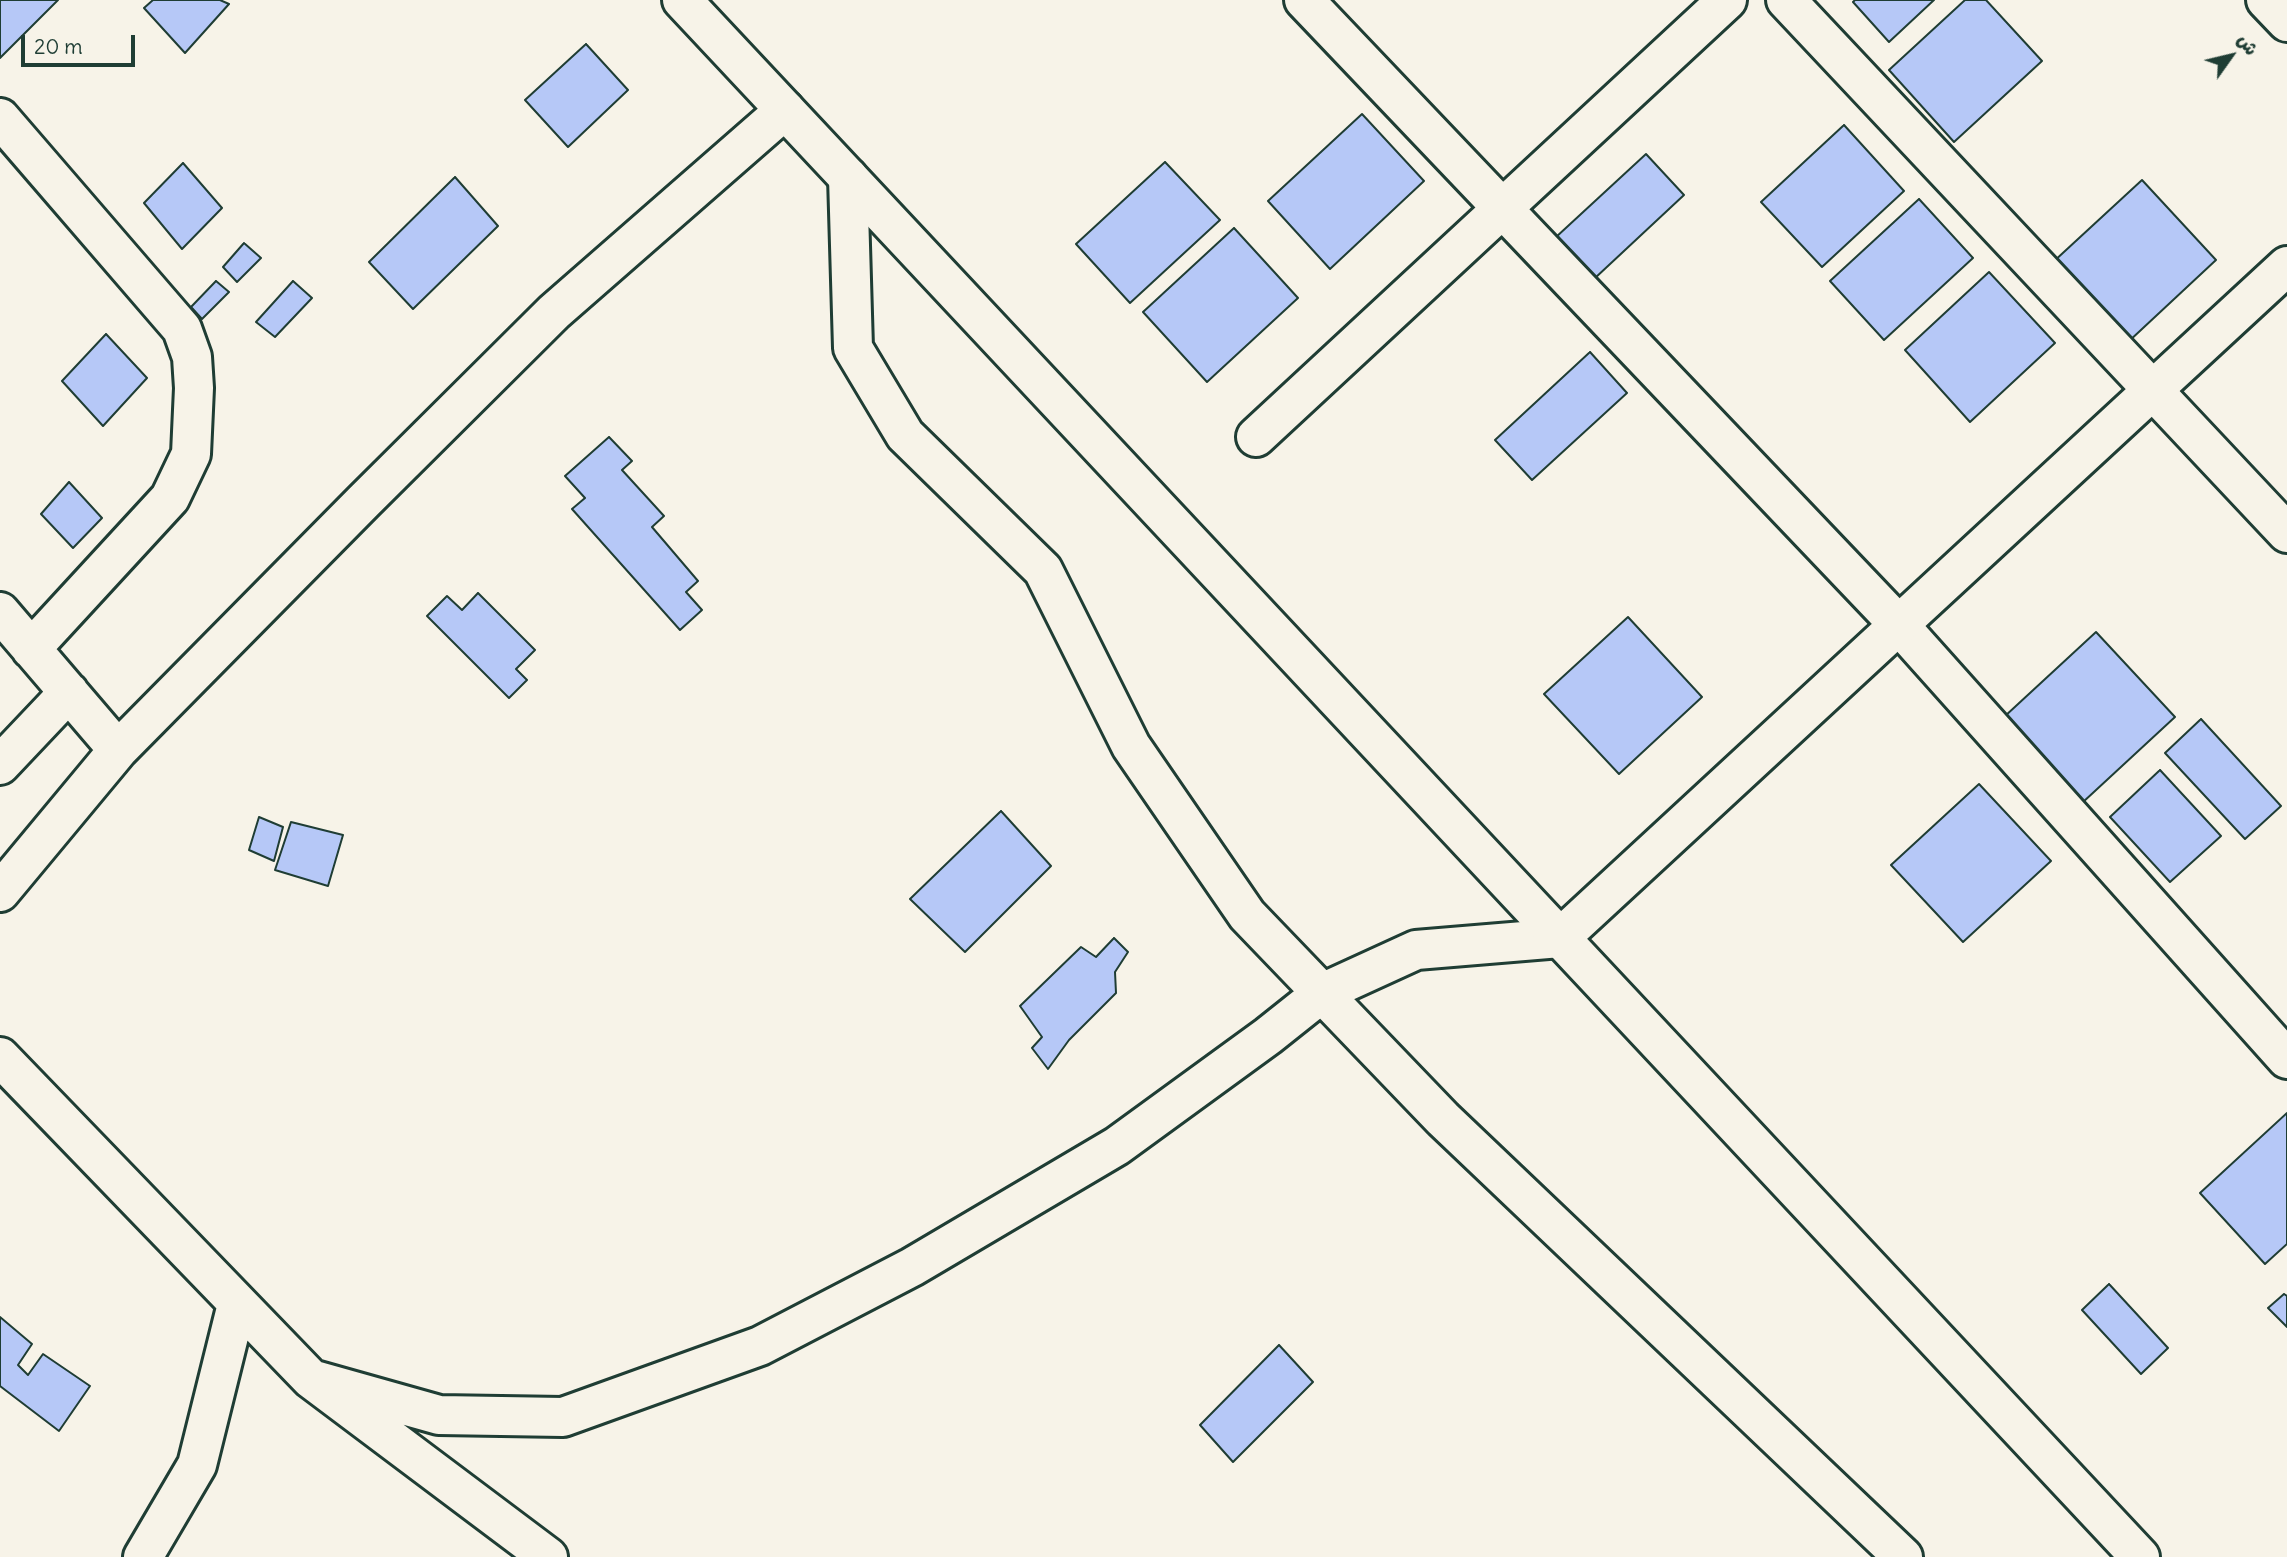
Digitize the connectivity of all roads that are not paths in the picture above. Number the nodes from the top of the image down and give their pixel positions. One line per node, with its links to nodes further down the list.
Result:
1 (682, 0): 7 (street)
2 (1304, 0): 10 (street)
3 (1727, 0): 10 (street)
4 (1786, 0): 12 (street)
5 (2266, 0): 6 (street)
6 (2287, 22)
7 (785, 110): 9 (street); 19 (street)
8 (0, 118): 17 (street)
9 (848, 177): 22 (street); 23 (street)
10 (1502, 208): 13 (street); 16 (street)
11 (2287, 266): 12 (street)
12 (2153, 390): 14 (street); 16 (street)
13 (1256, 437)
14 (2287, 533)
15 (0, 612): 17 (street)
16 (1899, 625): 22 (street); 25 (street)
17 (31, 649): 18 (street)
18 (69, 692): 19 (street); 20 (street)
19 (118, 750): 21 (street)
20 (0, 765)
21 (0, 892)
22 (1560, 938): 23 (street); 31 (street)
23 (1322, 993): 27 (street); 30 (street)
24 (0, 1058): 26 (street)
25 (2287, 1059)
26 (237, 1304): 27 (street); 28 (street)
27 (311, 1379): 29 (street)
28 (143, 1557)
29 (548, 1557)
30 (1903, 1557)
31 (2140, 1557)

